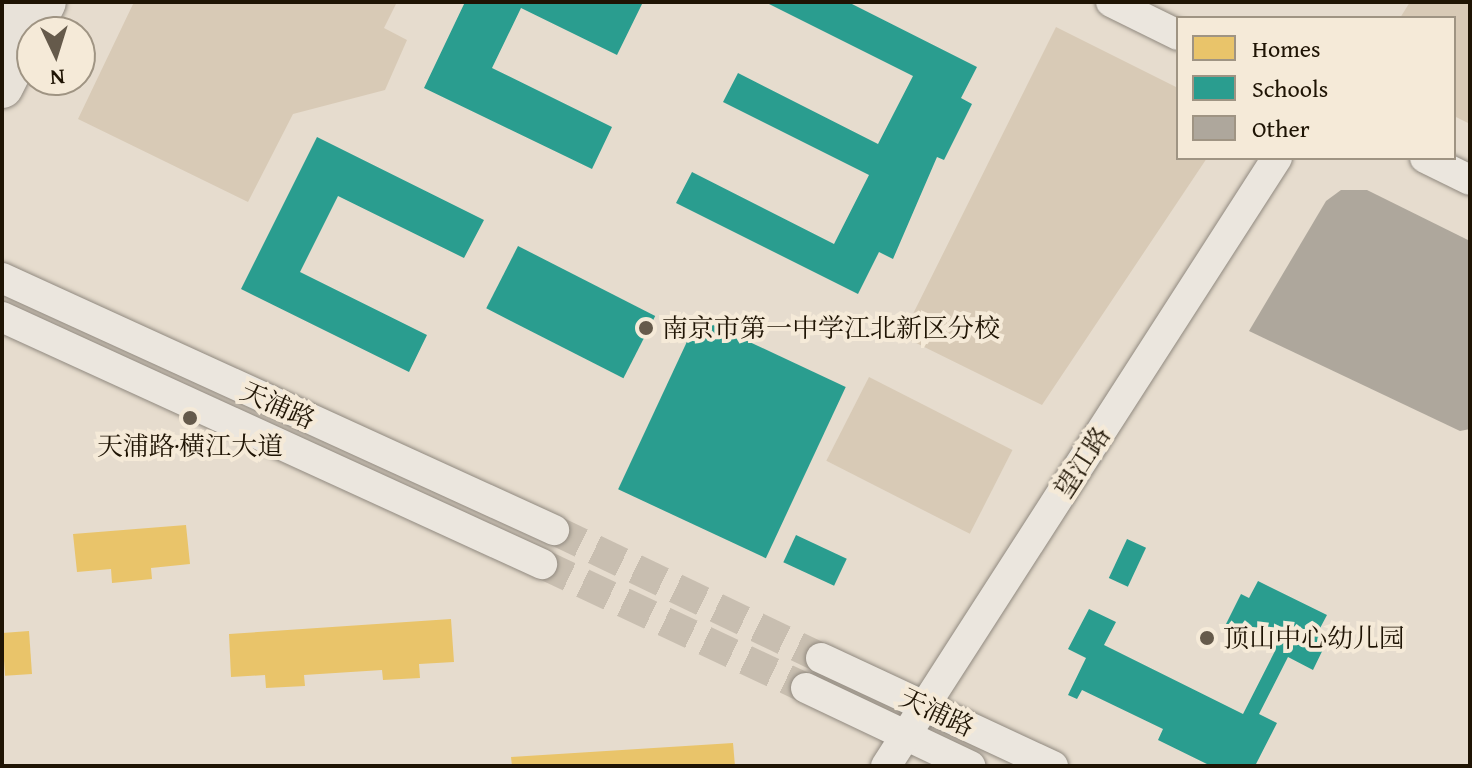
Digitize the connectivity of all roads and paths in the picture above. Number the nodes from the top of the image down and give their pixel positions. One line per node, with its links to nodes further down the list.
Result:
1 (12, 2): 4 (main road)
2 (45, 2): 6 (highway)
3 (1111, 2): 5 (street)
4 (2, 23)
5 (1176, 34)
6 (2, 87)
7 (1276, 160): 16 (street, 望江路)
8 (1429, 160): 9 (street)
9 (1470, 180)
10 (2, 278): 12 (street, 天浦路)
11 (2, 317): 13 (street, 天浦路)
12 (554, 530)
13 (542, 564)
14 (821, 658): 16 (street, 天浦路)
15 (806, 688): 17 (street, 天浦路)
16 (925, 706): 17 (street, 望江路); 20 (street, 天浦路)
17 (906, 736): 18 (street, 望江路); 19 (street, 天浦路)
18 (886, 766)
19 (970, 766)
20 (1053, 766)

